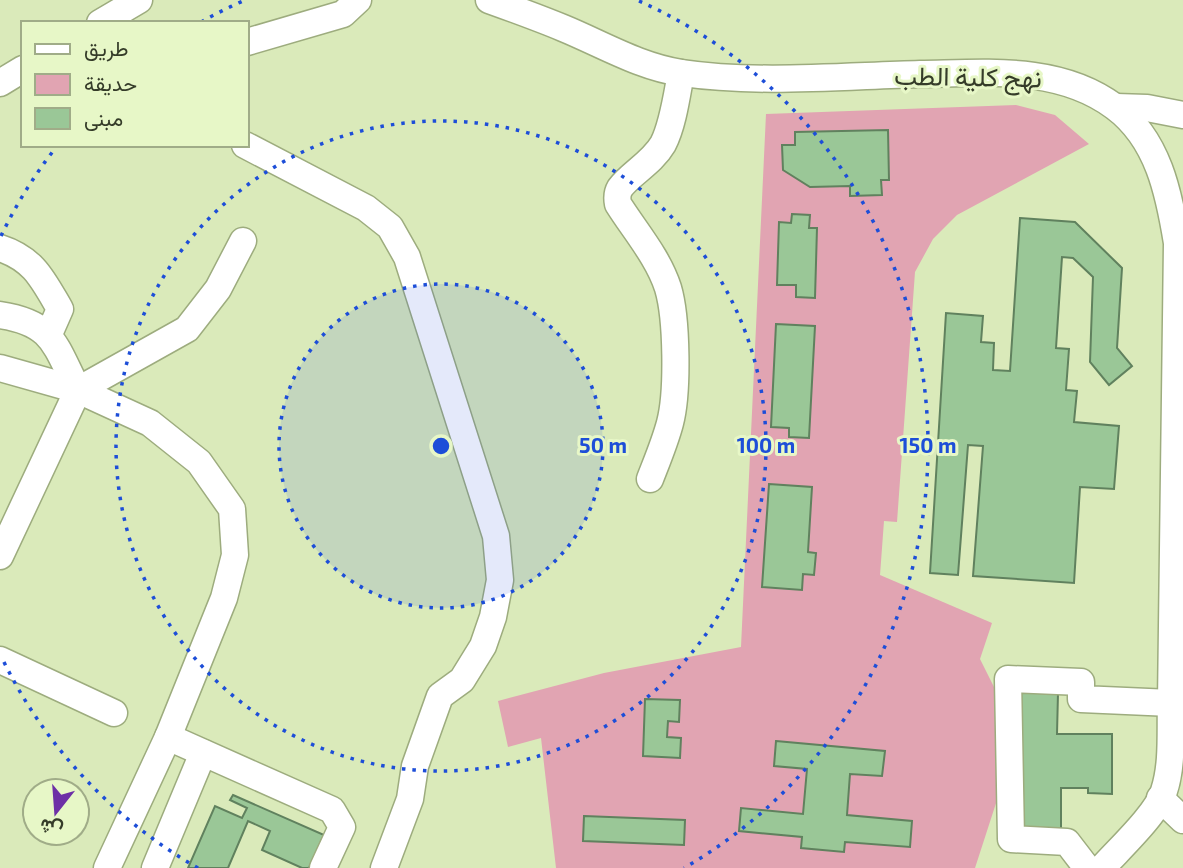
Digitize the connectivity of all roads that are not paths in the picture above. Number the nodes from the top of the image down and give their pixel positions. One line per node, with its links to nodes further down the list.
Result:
1 (358, 0): 3 (street)
2 (489, 0): 5 (street, نهج كلية الطب)
3 (248, 42)
4 (21, 70): 6 (street)
5 (681, 73): 7 (street, نهج كلية الطب); 17 (street)
6 (0, 83)
7 (1116, 107): 8 (street); 10 (street, نهج كلية الطب)
8 (1183, 115)
9 (248, 147): 30 (street)
10 (1176, 189): 20 (street, نهج كلية الطب)
11 (243, 241): 16 (street)
12 (0, 248): 14 (street)
13 (0, 315): 14 (street)
14 (49, 334): 16 (street)
15 (0, 368): 16 (street)
16 (78, 390): 18 (street); 23 (street)
17 (650, 479)
18 (0, 556)
19 (0, 660): 22 (street)
20 (1177, 670): 21 (street, نهج كلية الطب)
21 (1171, 703): 25 (street, نهج كلية الطب); 31 (street)
22 (114, 713)
23 (168, 737): 24 (street); 27 (street)
24 (203, 752): 28 (street); 29 (street)
25 (1169, 797): 26 (street); 32 (street)
26 (1183, 820)
27 (107, 868)
28 (155, 868)
29 (323, 868)
30 (384, 868)
31 (1087, 868)
32 (1102, 868)

